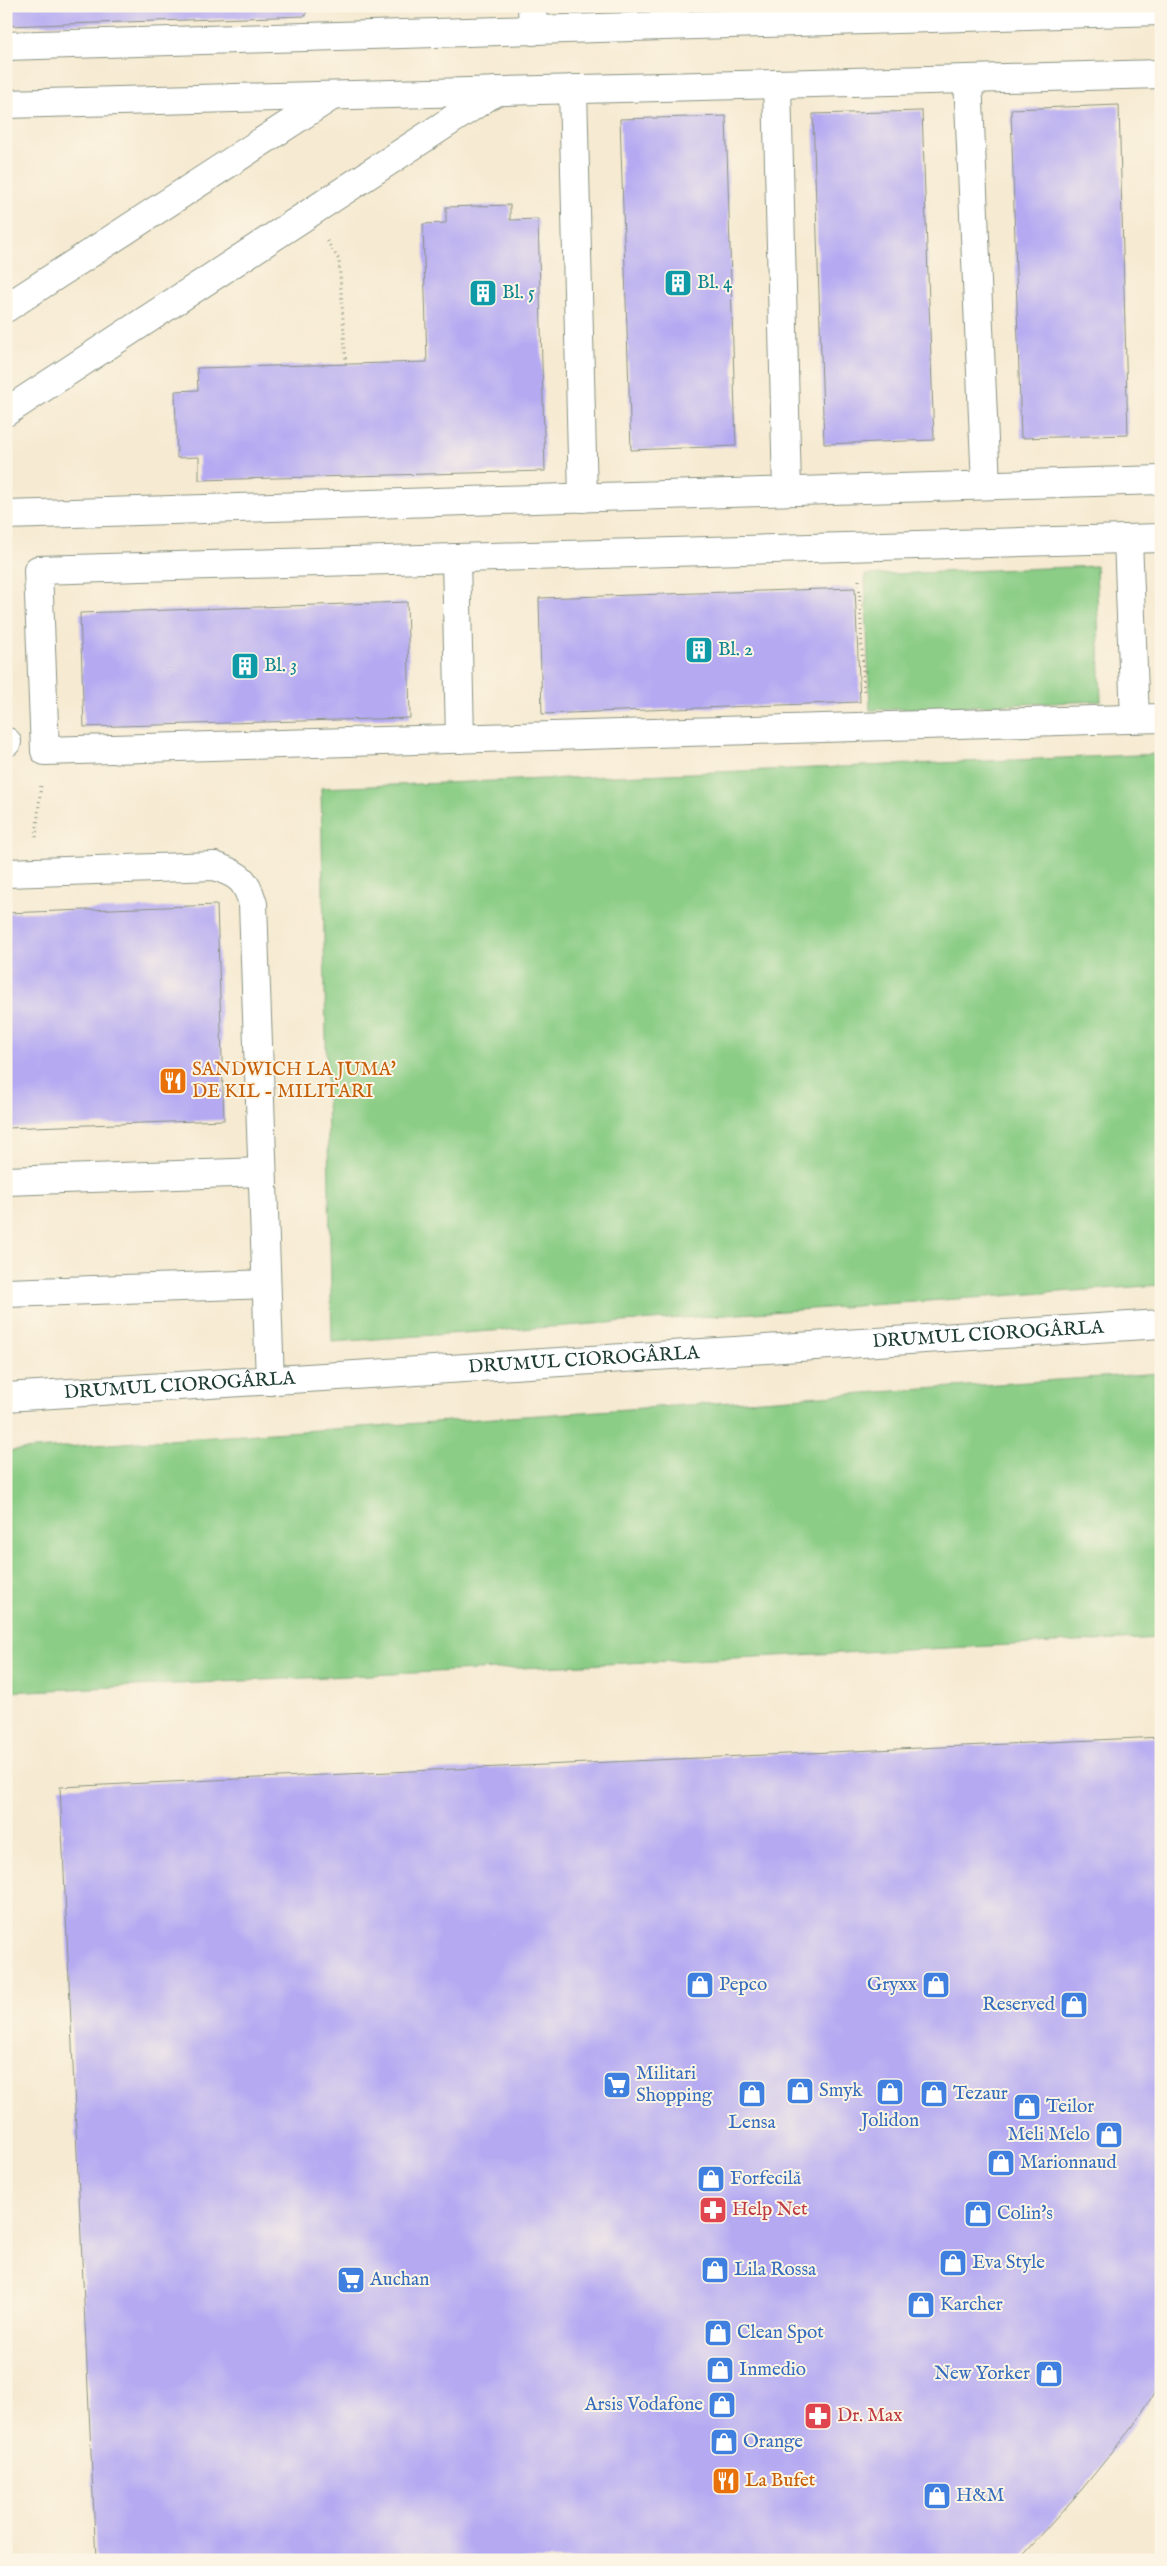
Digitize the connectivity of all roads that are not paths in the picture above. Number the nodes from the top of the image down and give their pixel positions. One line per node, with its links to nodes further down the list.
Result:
1 (1161, 11): 2 (street)
2 (533, 18): 3 (street)
3 (6, 46)
4 (1161, 74): 5 (street)
5 (968, 79): 6 (street); 14 (street)
6 (777, 84): 7 (street); 15 (street)
7 (573, 89): 8 (street); 16 (street)
8 (496, 91): 9 (street); 12 (street)
9 (332, 96): 10 (street); 11 (street)
10 (6, 104)
11 (6, 308)
12 (6, 412)
13 (1161, 480): 14 (street)
14 (986, 485): 15 (street)
15 (788, 491): 16 (street)
16 (583, 498): 17 (street)
17 (6, 515)
18 (1161, 538): 19 (street)
19 (1128, 539): 20 (street); 21 (street)
20 (456, 558): 22 (street); 22 (street)
21 (1148, 719): 22 (street)
22 (460, 739)
23 (6, 873): 24 (street)
24 (262, 1172): 25 (street); 26 (street)
25 (6, 1181)
26 (266, 1284): 27 (street); 29 (street)
27 (6, 1293)
28 (1161, 1324): 29 (street, DRUMUL CIOROGÂRLA)
29 (270, 1381): 30 (street, DRUMUL CIOROGÂRLA)
30 (6, 1397)

